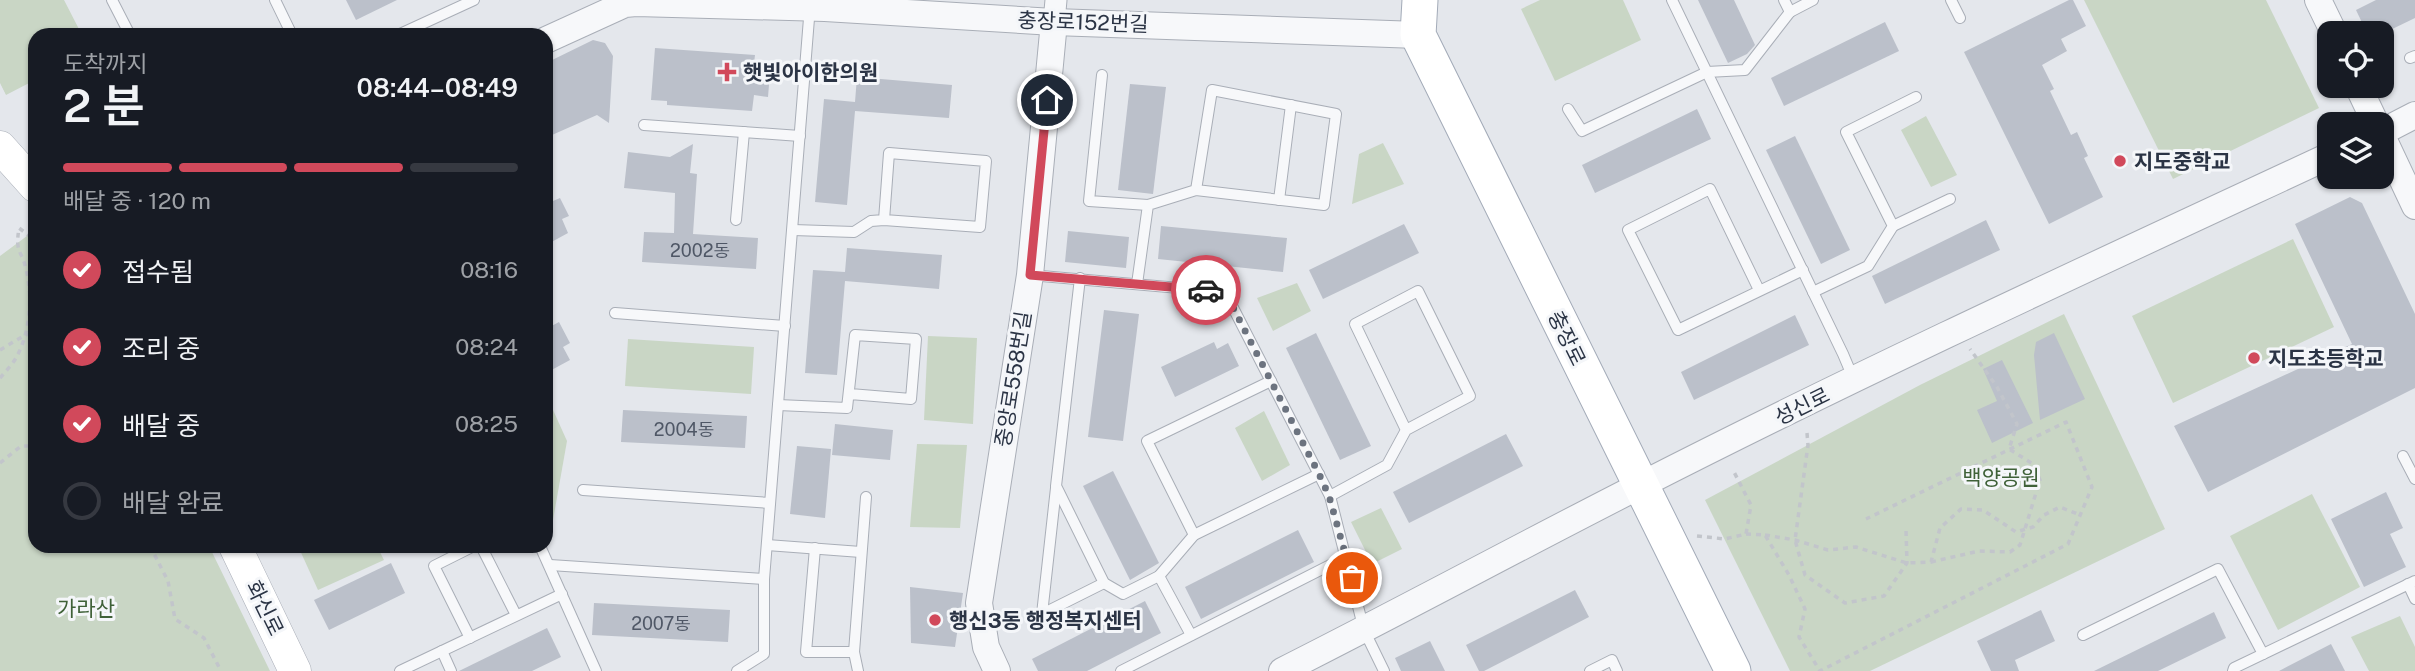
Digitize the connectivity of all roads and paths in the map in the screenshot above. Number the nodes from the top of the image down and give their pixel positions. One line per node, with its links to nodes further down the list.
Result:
1 (112, 0): 16 (lane)
2 (275, 0): 17 (lane)
3 (474, 0): 18 (lane)
4 (1420, 0): 19 (main road, 충장로)
5 (1672, 0): 21 (lane)
6 (1784, 0): 13 (lane)
7 (1813, 0): 13 (lane)
8 (1951, 0): 14 (lane)
9 (2319, 0): 15 (street)
10 (625, 2): 11 (street, 충장로152번길); 20 (street, 충장로152번길)
11 (810, 4): 12 (street, 충장로152번길); 30 (lane)
12 (1055, 11): 19 (street, 충장로152번길); 46 (street, 중앙로558번길)
13 (1790, 12): 21 (lane)
14 (1960, 18)
15 (2329, 21)
16 (126, 28)
17 (289, 28)
18 (413, 28)
19 (1418, 35): 73 (main road, 충장로)
20 (553, 37)
21 (1707, 72): 25 (lane); 45 (lane)
22 (1102, 75): 38 (lane)
23 (1916, 97): 42 (lane)
24 (1291, 105): 35 (lane); 37 (lane); 37 (lane)
25 (1569, 109)
26 (2415, 115): 28 (street)
27 (644, 125): 29 (lane)
28 (2394, 127)
29 (744, 132): 30 (lane); 40 (lane)
30 (800, 136): 43 (lane)
31 (0, 147): 34 (main road)
32 (2394, 160): 39 (street)
33 (2317, 162): 60 (street, 성신로)
34 (28, 178)
35 (1196, 190): 37 (lane); 38 (lane)
36 (1950, 199): 42 (lane)
37 (1279, 200)
38 (1147, 205): 48 (lane)
39 (2415, 206)
40 (736, 220)
41 (884, 220): 41 (lane); 43 (lane)
42 (1893, 226): 50 (lane)
43 (793, 230): 54 (lane)
44 (28, 235): 51 (path)
45 (1802, 270): 49 (lane); 50 (lane)
46 (1030, 275): 47 (lane); 121 (street, 중앙로558번길)
47 (1080, 278): 48 (lane); 74 (lane)
48 (1137, 284): 61 (lane)
49 (1759, 290): 49 (lane)
50 (1813, 292): 60 (lane)
51 (28, 294)
52 (28, 313): 56 (path)
53 (615, 313): 54 (lane)
54 (785, 326): 63 (lane)
55 (28, 334): 56 (path)
56 (25, 335): 58 (path); 59 (path)
57 (1968, 347): 67 (path)
58 (0, 350)
59 (0, 378)
60 (1854, 380): 73 (street, 성신로)
61 (1270, 381): 71 (lane); 84 (lane)
62 (850, 394): 62 (lane); 63 (lane)
63 (778, 404): 78 (lane)
64 (1406, 430): 64 (lane); 76 (lane)
65 (1807, 433): 87 (path)
66 (28, 446): 69 (path)
67 (2010, 449): 79 (path); 80 (path); 81 (path)
68 (2403, 456): 72 (lane)
69 (0, 463)
70 (1734, 472): 83 (path)
71 (1319, 474): 76 (lane); 84 (lane)
72 (2415, 479)
73 (1640, 485): 107 (street, 성신로); 127 (main road, 충장로)
74 (1056, 486): 103 (lane); 103 (lane)
75 (583, 490): 78 (lane)
76 (1329, 496): 96 (lane)
77 (866, 497): 90 (lane)
78 (770, 503): 88 (lane)
79 (2081, 515): 81 (path); 86 (path)
80 (1866, 519)
81 (2025, 529): 97 (path); 97 (path)
82 (1906, 530): 98 (path)
83 (1746, 534): 85 (path); 86 (path)
84 (1194, 536): 100 (lane)
85 (1697, 536)
86 (1765, 536): 87 (path)
87 (1795, 540): 98 (path); 98 (path)
88 (767, 545): 89 (lane); 101 (lane)
89 (815, 548): 90 (lane); 112 (lane)
90 (861, 552): 112 (lane)
91 (154, 553): 114 (path)
92 (238, 553): 115 (main road, 화신로)
93 (460, 553): 110 (lane)
94 (485, 553): 106 (lane)
95 (544, 553): 99 (lane)
96 (1346, 557): 107 (lane); 108 (lane)
97 (1931, 562): 98 (path)
98 (1907, 563)
99 (550, 565): 101 (lane); 104 (lane)
100 (1160, 576): 103 (lane); 108 (lane)
101 (764, 579): 119 (lane)
102 (2412, 582): 105 (lane); 113 (lane)
103 (1104, 583)
104 (562, 593): 106 (lane); 118 (lane)
105 (2415, 599)
106 (516, 615): 110 (lane)
107 (1364, 630): 123 (street, 성신로); 124 (lane)
108 (1191, 635): 122 (lane)
109 (2083, 635): 113 (lane)
110 (470, 638): 111 (lane)
111 (442, 651): 116 (lane); 117 (lane)
112 (855, 652): 120 (lane)
113 (2263, 654): 128 (lane)
114 (221, 671)
115 (295, 671)
116 (400, 671)
117 (451, 671)
118 (596, 671)
119 (737, 671)
120 (858, 671)
121 (998, 671)
122 (1122, 671)
123 (1282, 671)
124 (1384, 671)
125 (1590, 671): 126 (lane)
126 (1617, 671)
127 (1732, 671)
128 (2233, 671)

